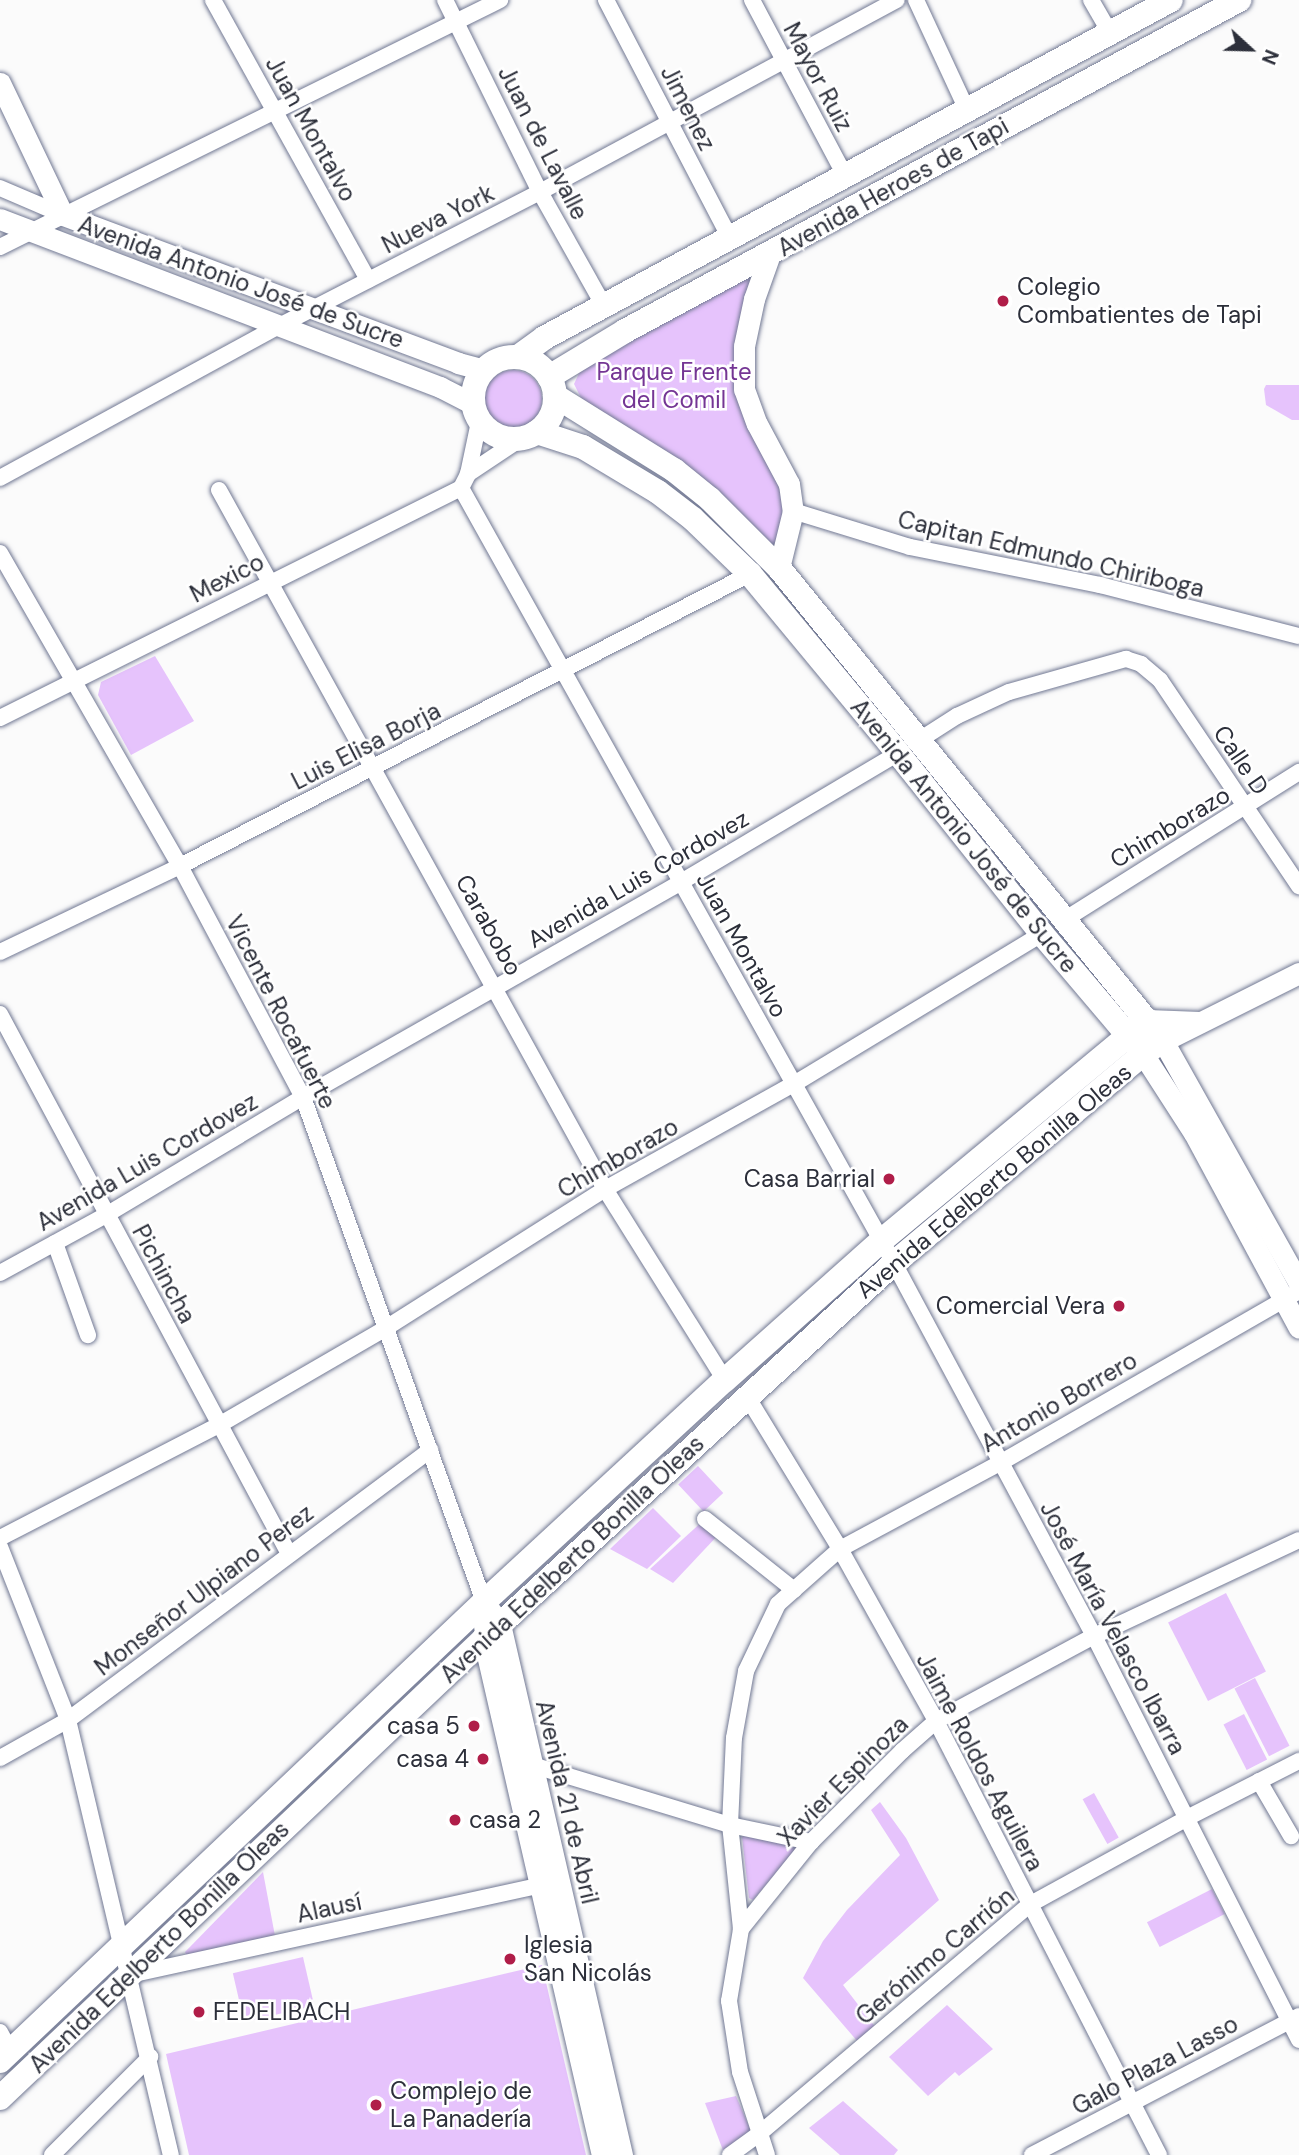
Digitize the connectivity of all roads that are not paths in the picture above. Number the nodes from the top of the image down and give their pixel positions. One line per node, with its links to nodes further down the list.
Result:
1 (213, 0): 16 (street, Juan Montalvo)
2 (445, 0): 11 (street, Juan de Lavalle)
3 (500, 0): 11 (street)
4 (606, 0): 17 (street, Jimenez)
5 (752, 0): 13 (street, Mayor Ruiz)
6 (897, 0): 13 (street, Nueva York)
7 (916, 0): 15 (street)
8 (1091, 0): 12 (street)
9 (1171, 0): 12 (main road, Avenida Heroes de Tapi)
10 (1239, 0): 26 (main road, Avenida Heroes de Tapi)
11 (456, 21): 16 (street); 20 (street, Juan de Lavalle)
12 (1110, 33): 15 (main road, Avenida Heroes de Tapi)
13 (783, 61): 17 (street, Nueva York); 18 (street, Mayor Ruiz)
14 (0, 83): 21 (main road)
15 (967, 110): 18 (main road, Avenida Heroes de Tapi)
16 (276, 111): 21 (street); 27 (street, Juan Montalvo)
17 (670, 122): 20 (street, Nueva York); 24 (street, Jimenez)
18 (845, 176): 24 (main road, Avenida Heroes de Tapi)
19 (0, 188): 21 (street, Avenida Antonio José de Sucre)
20 (540, 192): 27 (street, Nueva York); 28 (street, Juan de Lavalle)
21 (63, 215): 23 (street); 29 (main road, Avenida Antonio José de Sucre)
22 (0, 219): 23 (main road, Avenida Antonio José de Sucre)
23 (31, 232): 25 (street); 30 (main road, Avenida Antonio José de Sucre)
24 (730, 238): 28 (main road, Avenida Heroes de Tapi)
25 (0, 247)
26 (770, 254): 31 (main road, Avenida Heroes de Tapi); 41 (main road)
27 (369, 280): 29 (street, Nueva York)
28 (604, 306): 32 (main road, Avenida Heroes de Tapi)
29 (316, 308): 30 (street, Nueva York); 33 (main road, Avenida Antonio José de Sucre)
30 (279, 326): 36 (main road, Avenida Antonio José de Sucre); 38 (street, Nueva York)
31 (583, 354): 34 (main road, Avenida Heroes de Tapi); 35 (main road)
32 (518, 357): 33 (main road); 34 (main road)
33 (484, 369): 36 (main road)
34 (552, 386): 35 (main road, Avenida Antonio José de Sucre); 37 (main road)
35 (577, 410): 43 (main road, Avenida Antonio José de Sucre)
36 (476, 413): 37 (main road); 39 (street)
37 (528, 436): 39 (street, Mexico); 44 (main road, Avenida Antonio José de Sucre)
38 (0, 478)
39 (464, 481): 45 (street, Mexico); 47 (street, Juan Montalvo)
40 (219, 490): 45 (street, Carabobo)
41 (793, 511): 43 (main road); 46 (street, Capitan Edmundo Chiriboga)
42 (0, 553): 48 (street, Vicente Rocafuerte)
43 (779, 568): 50 (main road, Avenida Antonio José de Sucre)
44 (750, 574): 47 (street, Luis Elisa Borja); 51 (main road, Avenida Antonio José de Sucre)
45 (268, 583): 48 (street, Mexico); 52 (street, Carabobo)
46 (1299, 636)
47 (563, 672): 52 (street, Luis Elisa Borja); 56 (street, Juan Montalvo)
48 (73, 681): 49 (street, Mexico); 55 (street, Vicente Rocafuerte)
49 (0, 718)
50 (921, 739): 54 (street, Calle D); 58 (main road, Avenida Antonio José de Sucre)
51 (898, 752): 56 (street, Avenida Luis Cordovez); 59 (main road, Avenida Antonio José de Sucre)
52 (372, 767): 55 (street, Luis Elisa Borja); 62 (street, Carabobo)
53 (1299, 772): 54 (street, Chimborazo)
54 (1246, 808): 57 (street, Calle D); 58 (street, Chimborazo)
55 (180, 866): 60 (street, Luis Elisa Borja); 69 (street, Vicente Rocafuerte)
56 (681, 882): 62 (street, Avenida Luis Cordovez); 68 (street, Juan Montalvo)
57 (1299, 886)
58 (1064, 920): 64 (main road, Avenida Antonio José de Sucre)
59 (1042, 934): 66 (main road, Avenida Antonio José de Sucre); 68 (street, Chimborazo)
60 (0, 952)
61 (1299, 973): 65 (main road)
62 (495, 989): 69 (street, Avenida Luis Cordovez); 70 (street, Carabobo)
63 (0, 1014): 71 (street, Pichincha)
64 (1147, 1020): 65 (main road); 66 (main road, Avenida Edelberto Bonilla Oleas); 67 (main road, Avenida Antonio José de Sucre)
65 (1202, 1022): 67 (main road)
66 (1126, 1035): 67 (main road, Avenida Antonio José de Sucre); 72 (main road, Avenida Edelberto Bonilla Oleas)
67 (1153, 1048): 74 (main road, Avenida Edelberto Bonilla Oleas); 76 (main road, Avenida Antonio José de Sucre); 77 (main road, Avenida Antonio José de Sucre)
68 (793, 1084): 70 (street, Chimborazo); 72 (street, Juan Montalvo)
69 (303, 1097): 71 (street, Avenida Luis Cordovez); 78 (street, Vicente Rocafuerte)
70 (605, 1189): 78 (street, Chimborazo); 81 (street, Carabobo)
71 (106, 1215): 73 (street, Avenida Luis Cordovez); 83 (street, Pichincha)
72 (881, 1241): 74 (street, José María Velasco Ibarra); 81 (main road, Avenida Edelberto Bonilla Oleas)
73 (55, 1243): 75 (street, Avenida Luis Cordovez); 80 (street)
74 (894, 1263): 82 (main road, Avenida Edelberto Bonilla Oleas); 85 (street, José María Velasco Ibarra)
75 (0, 1273)
76 (1299, 1283)
77 (1292, 1295): 79 (main road, Avenida Antonio José de Sucre); 85 (street, Antonio Borrero)
78 (386, 1328): 83 (street, Chimborazo); 84 (street, Vicente Rocafuerte)
79 (1299, 1328)
80 (88, 1335)
81 (725, 1380): 93 (main road, Avenida Edelberto Bonilla Oleas)
82 (748, 1398): 90 (street, Jaime Roldos Aguilera); 94 (main road, Avenida Edelberto Bonilla Oleas)
83 (219, 1425): 87 (street, Chimborazo); 91 (street, Pichincha)
84 (430, 1450): 91 (street, Monseñor Ulpiano Perez); 93 (street, Vicente Rocafuerte)
85 (1000, 1463): 90 (street, Antonio Borrero); 95 (street, José María Velasco Ibarra)
86 (705, 1519): 92 (street)
87 (0, 1538)
88 (1299, 1540): 95 (street, Xavier Espinoza)
89 (0, 1546): 96 (street)
90 (840, 1549): 92 (street, Antonio Borrero); 97 (street, Jaime Roldos Aguilera)
91 (289, 1554): 96 (street, Monseñor Ulpiano Perez)
92 (794, 1590): 103 (street, Antonio Borrero)
93 (484, 1602): 94 (main road); 109 (main road, Avenida Edelberto Bonilla Oleas)
94 (492, 1632): 100 (main road, Avenida 21 de Abril); 110 (main road, Avenida Edelberto Bonilla Oleas)
95 (1094, 1636): 97 (street, Xavier Espinoza); 102 (street, José María Velasco Ibarra)
96 (68, 1720): 98 (street, Monseñor Ulpiano Perez); 109 (street)
97 (936, 1721): 105 (street, Xavier Espinoza); 107 (street, Jaime Roldos Aguilera)
98 (0, 1758)
99 (1299, 1761): 101 (street, Gerónimo Carrión)
100 (522, 1767): 103 (street); 106 (main road, Avenida 21 de Abril)
101 (1259, 1781): 102 (street, Gerónimo Carrión); 104 (street)
102 (1187, 1818): 107 (street, Gerónimo Carrión); 111 (street, José María Velasco Ibarra)
103 (730, 1825): 105 (street); 108 (street, Antonio Borrero)
104 (1291, 1836)
105 (811, 1842): 108 (street, Xavier Espinoza)
106 (549, 1883): 110 (street, Alausí); 120 (main road, Avenida 21 de Abril); 121 (main road, Avenida 21 de Abril)
107 (1029, 1905): 116 (street, Jaime Roldos Aguilera); 117 (street, Gerónimo Carrión)
108 (741, 1929): 117 (street)
109 (121, 1947): 110 (street); 113 (main road, Avenida Edelberto Bonilla Oleas)
110 (128, 1975): 114 (street); 115 (main road, Avenida Edelberto Bonilla Oleas)
111 (1294, 2018): 112 (street, José María Velasco Ibarra); 116 (street, Galo Plaza Lasso)
112 (1299, 2040)
113 (3, 2048)
114 (150, 2057): 118 (street); 119 (street)
115 (0, 2098)
116 (1132, 2103): 124 (street, Galo Plaza Lasso); 125 (street, Jaime Roldos Aguilera)
117 (759, 2134): 122 (street, Gerónimo Carrión); 123 (street)
118 (52, 2155)
119 (171, 2155)
120 (603, 2155)
121 (622, 2155)
122 (730, 2155)
123 (767, 2155)
124 (1032, 2155)
125 (1159, 2155)

